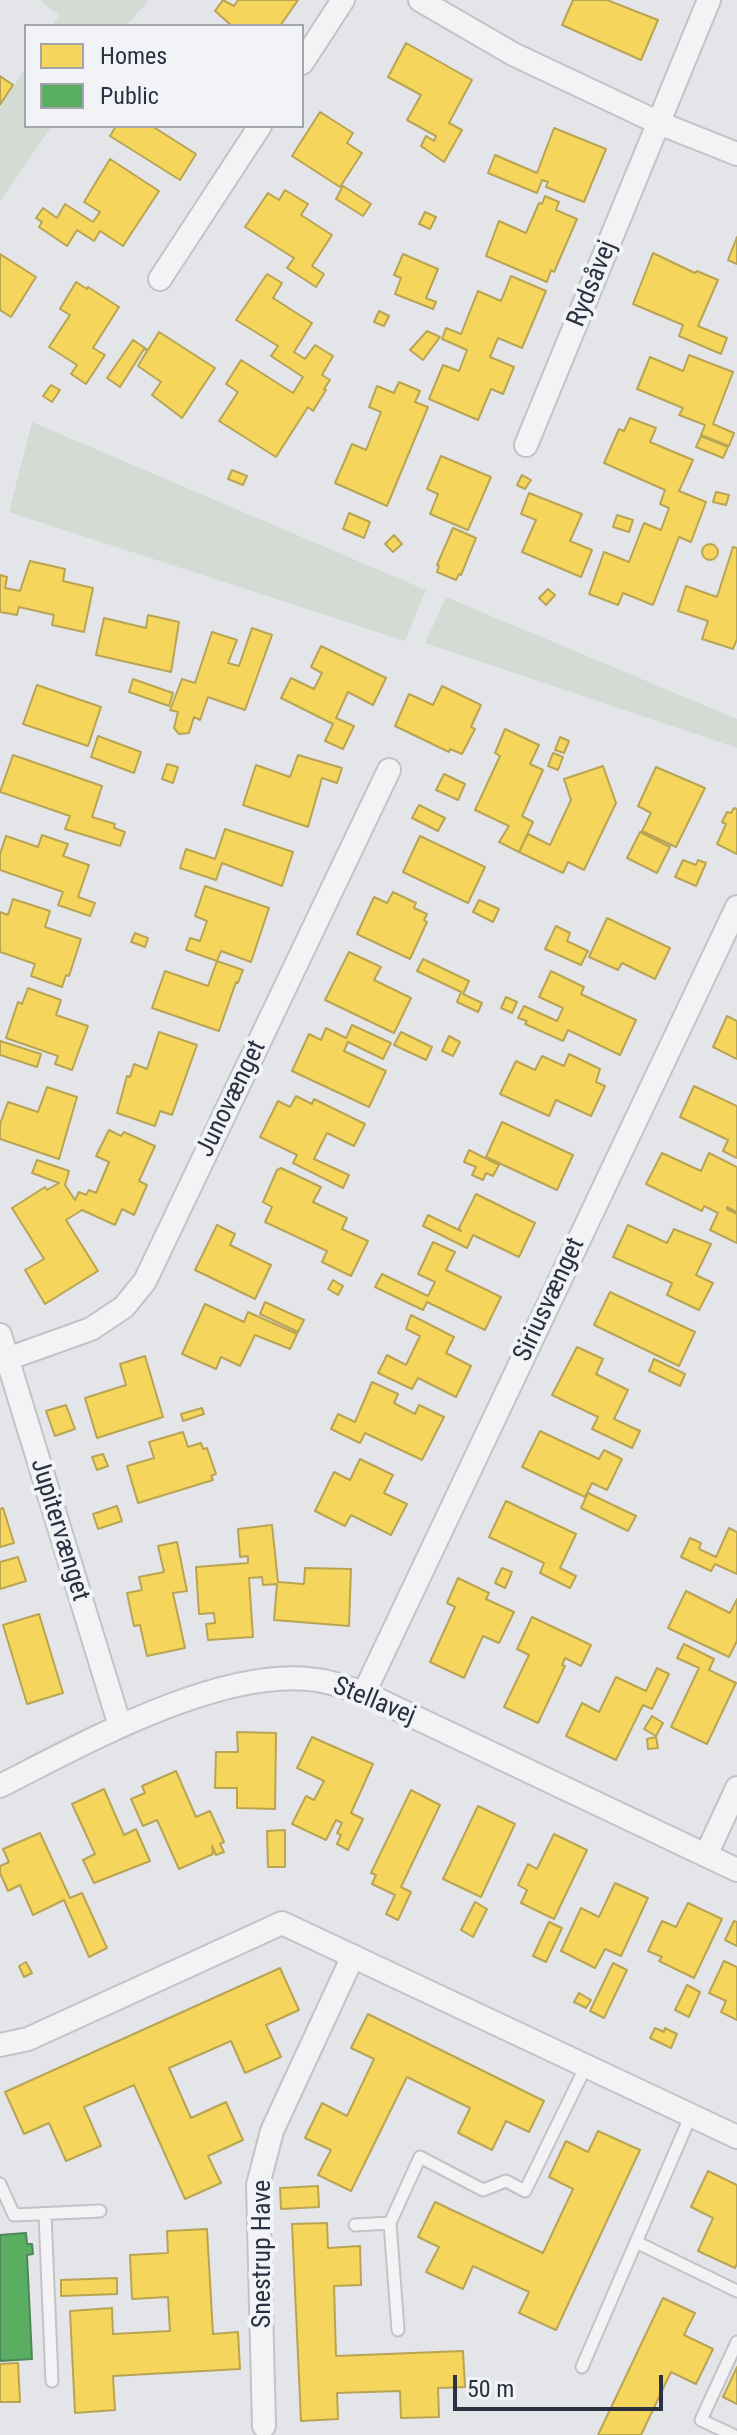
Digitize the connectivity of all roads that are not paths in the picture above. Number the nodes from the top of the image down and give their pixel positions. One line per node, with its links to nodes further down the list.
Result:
1 (343, 0): 4 (street)
2 (420, 0): 5 (street)
3 (709, 0): 5 (street, Rydsåvej)
4 (304, 60)
5 (659, 123): 7 (street); 9 (street, Rydsåvej)
6 (259, 128): 8 (street)
7 (737, 154)
8 (160, 279)
9 (526, 445)
10 (389, 770): 13 (street, Junovænget)
11 (737, 907): 14 (street, Siriusvænget)
12 (0, 1335): 13 (street, Jupitervænget)
13 (7, 1359): 15 (street, Jupitervænget)
14 (364, 1693): 15 (street, Stellavej); 18 (street, Stellavej)
15 (120, 1726): 16 (street, Stellavej)
16 (0, 1786)
17 (737, 1788): 18 (street)
18 (706, 1855): 19 (street, Stellavej)
19 (737, 1870)
20 (353, 1956): 21 (street); 22 (street); 36 (street, Snestrup Have)
21 (0, 2045)
22 (586, 2066): 23 (street); 28 (lane)
23 (691, 2115): 24 (street); 30 (lane)
24 (737, 2137)
25 (0, 2184): 27 (lane)
26 (100, 2211): 27 (lane)
27 (45, 2214): 35 (lane)
28 (390, 2223): 29 (lane); 32 (lane)
29 (355, 2225)
30 (636, 2242): 31 (lane); 34 (lane)
31 (737, 2291)
32 (398, 2330)
33 (737, 2342): 37 (lane)
34 (582, 2367)
35 (52, 2381)
36 (264, 2426)
37 (733, 2435)

